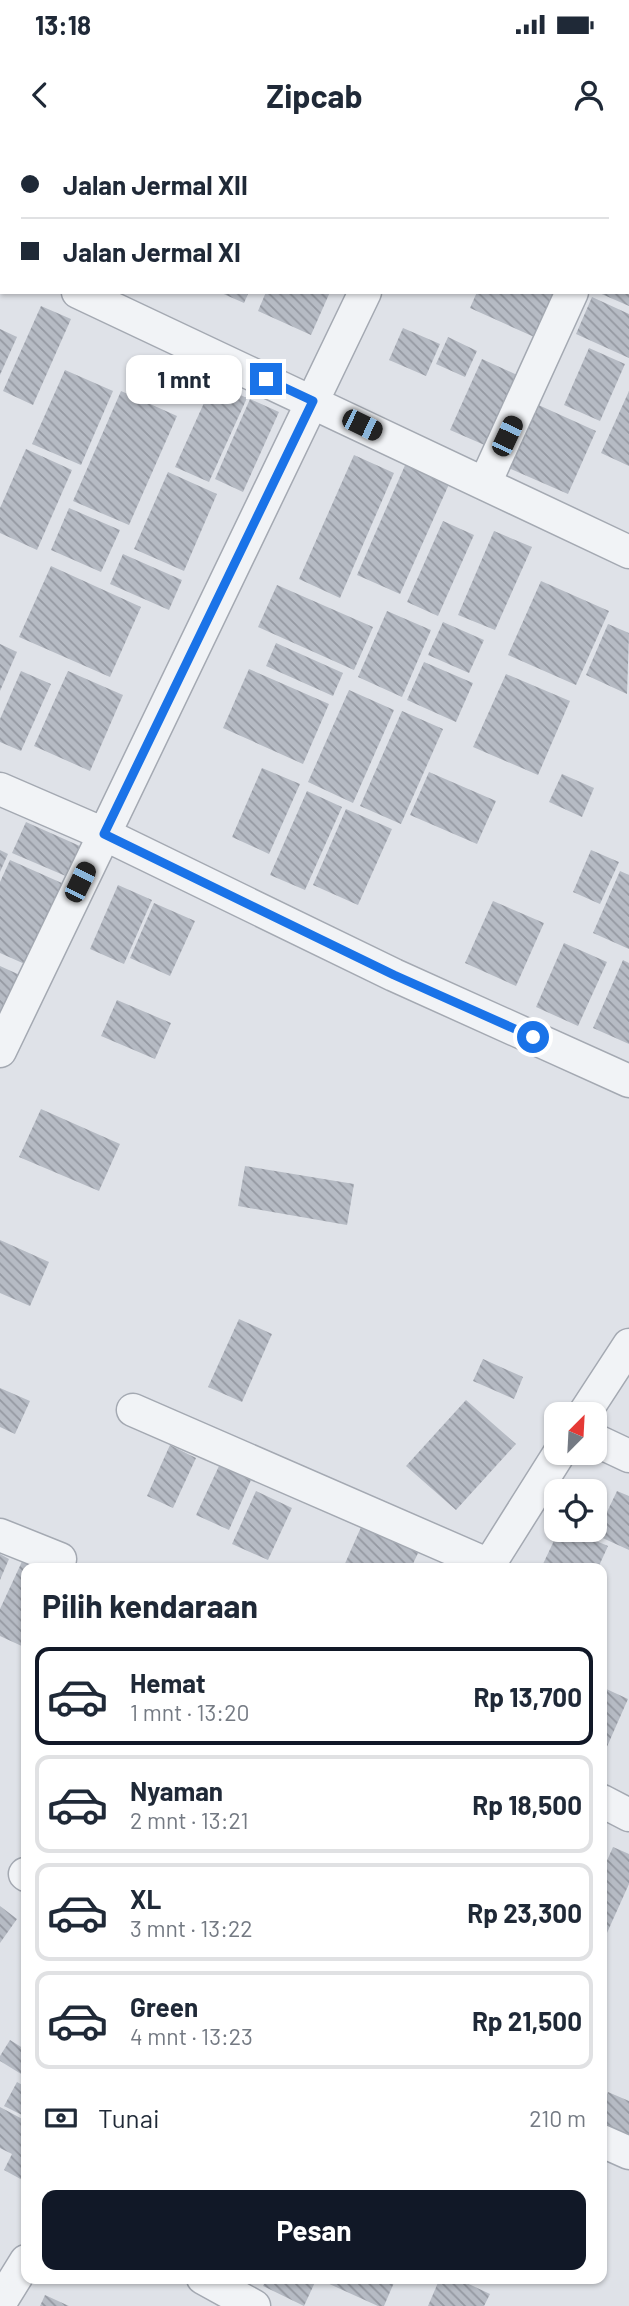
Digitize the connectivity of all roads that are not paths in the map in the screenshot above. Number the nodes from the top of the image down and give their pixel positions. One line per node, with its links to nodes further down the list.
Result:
1 (82, 294): 4 (street)
2 (364, 294): 4 (street)
3 (571, 294): 5 (street)
4 (313, 401): 5 (street); 8 (street)
5 (485, 483): 6 (street)
6 (629, 552)
7 (0, 789): 8 (street)
8 (104, 834): 9 (street); 10 (street)
9 (0, 1051)
10 (627, 1076)
11 (629, 1345): 12 (street)
12 (592, 1402)
13 (133, 1410): 19 (street)
14 (607, 1446): 15 (street)
15 (629, 1456)
16 (552, 1465): 20 (street)
17 (0, 1535): 18 (street)
18 (61, 1559)
19 (481, 1563)
20 (490, 1563)
21 (607, 1804): 22 (street)
22 (629, 1815)
23 (607, 2143): 24 (street)
24 (629, 2153)
25 (21, 2270): 27 (street)
26 (214, 2284): 28 (street)
27 (0, 2303)
28 (254, 2306)

